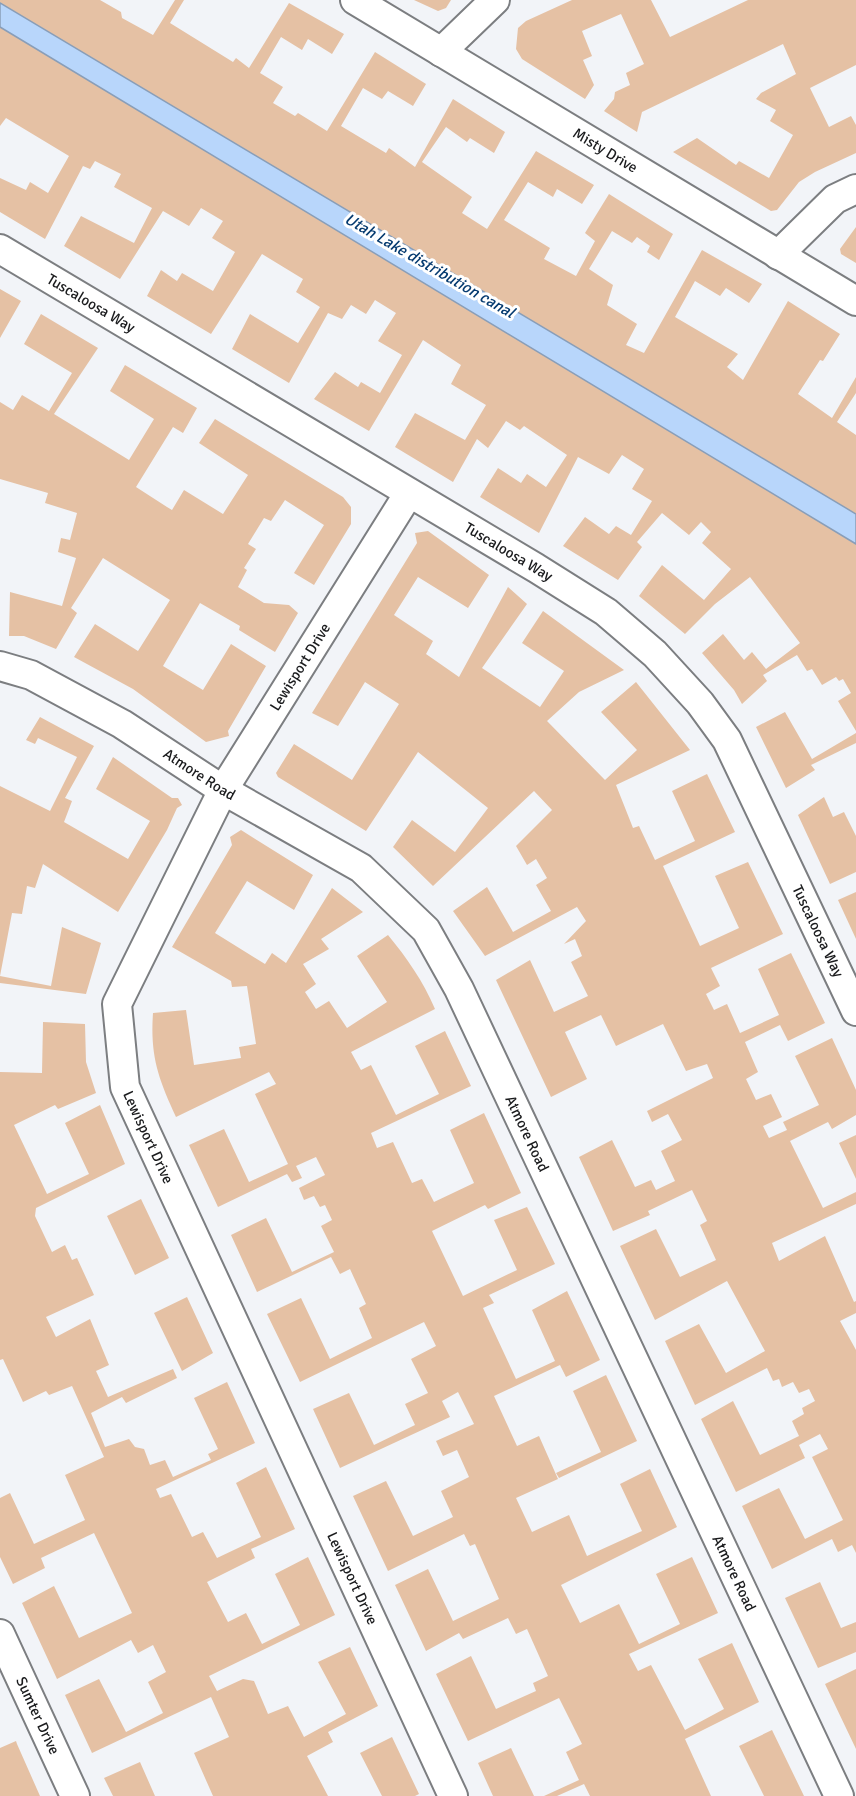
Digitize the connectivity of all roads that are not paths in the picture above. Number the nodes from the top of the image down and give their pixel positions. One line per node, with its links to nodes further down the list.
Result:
1 (355, 0): 3 (street, Misty Drive)
2 (495, 0): 3 (street)
3 (441, 52): 6 (street, Misty Drive)
4 (856, 189): 6 (street)
5 (0, 249): 8 (street, Tuscaloosa Way)
6 (778, 255): 7 (street, Misty Drive)
7 (856, 301)
8 (409, 493): 10 (street, Lewisport Drive); 11 (street, Tuscaloosa Way)
9 (0, 666): 10 (street, Atmore Road)
10 (223, 790): 14 (street, Lewisport Drive); 15 (street, Atmore Road)
11 (856, 1011)
12 (0, 1634): 13 (street, Sumter Drive)
13 (75, 1796)
14 (453, 1796)
15 (840, 1796)

